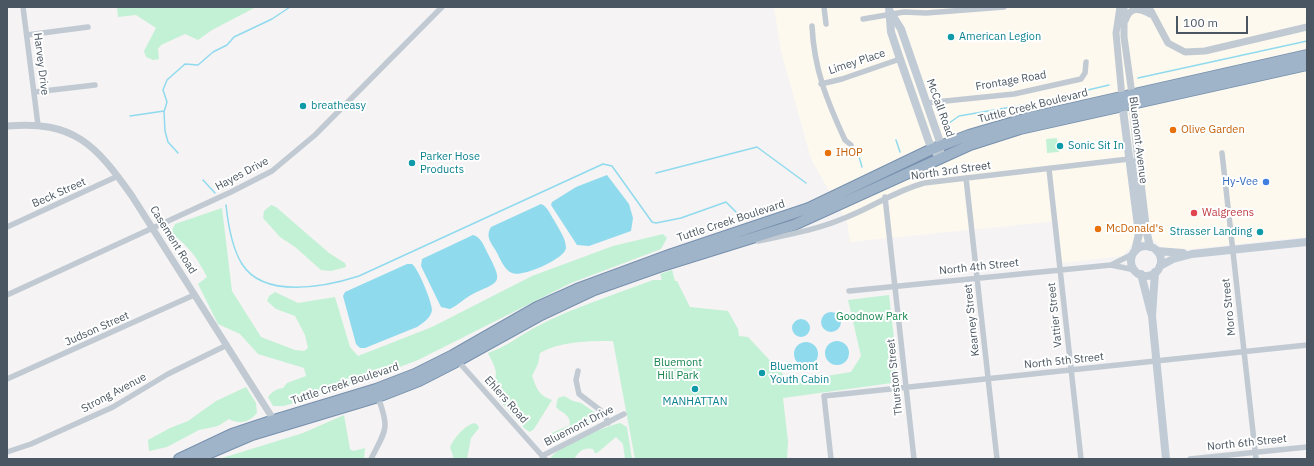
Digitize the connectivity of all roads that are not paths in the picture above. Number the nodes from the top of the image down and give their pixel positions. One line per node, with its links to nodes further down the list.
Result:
1 (23, 7): 16 (street, Harvey Drive)
2 (442, 7): 45 (street, Hayes Drive)
3 (824, 7): 11 (street)
4 (1004, 7): 8 (street)
5 (1120, 7): 28 (street, Bluemont Avenue)
6 (1124, 7): 14 (street, Bluemont Avenue)
7 (1147, 7): 9 (street)
8 (890, 10): 10 (street); 18 (main road, McCall Road); 24 (main road, McCall Road)
9 (1154, 16): 14 (street); 15 (street)
10 (863, 19)
11 (826, 24)
12 (812, 26): 25 (street)
13 (88, 27): 16 (street)
14 (1123, 27): 28 (street, Bluemont Avenue)
15 (1307, 27)
16 (27, 35): 27 (street, Harvey Drive)
17 (1307, 55): 28 (highway, Tuttle Creek Boulevard)
18 (900, 59): 23 (main road, McCall Road); 24 (main road); 25 (street, Limey Place)
19 (1086, 62): 29 (street, Frontage Road)
20 (1307, 65): 22 (highway, Tuttle Creek Boulevard)
21 (1307, 69): 22 (highway)
22 (1256, 77): 28 (highway, Tuttle Creek Boulevard)
23 (907, 78): 29 (main road); 33 (main road, McCall Road)
24 (918, 80): 29 (main road, McCall Road)
25 (821, 84): 32 (street)
26 (96, 85): 27 (street)
27 (35, 92): 30 (street, Harvey Drive)
28 (1127, 100): 33 (highway, Tuttle Creek Boulevard); 35 (highway, Tuttle Creek Boulevard); 36 (main road, Bluemont Avenue); 40 (main road, Bluemont Avenue)
29 (926, 103): 33 (main road, McCall Road)
30 (38, 125): 31 (street, Casement Road); 38 (street, Casement Road)
31 (7, 126)
32 (851, 145)
33 (937, 147): 35 (main road, McCall Road); 43 (highway, Tuttle Creek Boulevard)
34 (1222, 153): 50 (street, Moro Street)
35 (939, 157): 42 (highway, Tuttle Creek Boulevard)
36 (1129, 159): 37 (street, North 3rd Street); 40 (street); 51 (main road, Bluemont Avenue)
37 (1049, 169): 39 (street, North 3rd Street); 54 (street, Vattier Street)
38 (118, 176): 44 (street, Beck Street); 45 (street, Casement Road)
39 (966, 178): 41 (street, North 3rd Street); 57 (street, Kearney Street)
40 (1141, 187): 49 (main road, Bluemont Avenue)
41 (885, 197): 46 (street, North 3rd Street); 58 (street, Thurston Street)
42 (794, 225): 43 (highway); 46 (highway); 48 (highway, Tuttle Creek Boulevard)
43 (753, 226): 66 (highway, Tuttle Creek Boulevard)
44 (7, 227)
45 (152, 229): 60 (street, Hayes Drive); 61 (street, Casement Road)
46 (804, 231): 48 (street, North 3rd Street)
47 (1307, 242): 50 (main road)
48 (731, 246): 66 (highway, Tuttle Creek Boulevard)
49 (1154, 249): 51 (main road); 52 (main road); 55 (main road)
50 (1233, 250): 52 (main road); 65 (street, Moro Street)
51 (1134, 253): 53 (street, North 4th Street); 56 (main road)
52 (1192, 254): 55 (main road)
53 (1111, 265): 54 (street, North 4th Street); 56 (street, North 4th Street)
54 (1060, 269): 57 (street, North 4th Street); 68 (street, Vattier Street)
55 (1157, 269): 56 (main road); 62 (main road)
56 (1138, 272): 62 (main road)
57 (977, 278): 58 (street, North 4th Street); 71 (street, Kearney Street)
58 (895, 287): 59 (street, North 4th Street); 72 (street, Thurston Street)
59 (849, 291)
60 (7, 295)
61 (194, 295): 63 (street, Casement Road); 70 (street, Judson Street)
62 (1152, 316): 67 (main road)
63 (227, 345): 75 (street, Casement Road); 78 (street, Strong Avenue)
64 (1307, 345): 65 (street, North 5th Street)
65 (1244, 352): 67 (street, North 5th Street); 79 (street, Moro Street)
66 (456, 358): 73 (highway, Tuttle Creek Boulevard); 75 (highway, Tuttle Creek Boulevard); 80 (street, Ehlers Road)
67 (1156, 361): 68 (street, North 5th Street); 88 (main road)
68 (1071, 370): 71 (street, North 5th Street); 87 (street, Vattier Street)
69 (578, 371): 76 (street)
70 (7, 379)
71 (988, 379): 72 (street, North 5th Street); 86 (street, Kearney Street)
72 (906, 388): 84 (street, North 5th Street); 85 (street, Thurston Street)
73 (378, 397): 75 (highway, Tuttle Creek Boulevard); 83 (street)
74 (624, 414): 76 (street, Bluemont Drive)
75 (276, 423): 81 (highway, Tuttle Creek Boulevard); 82 (highway, Tuttle Creek Boulevard)
76 (608, 423): 80 (street, Bluemont Drive)
77 (1307, 447): 79 (street, North 6th Street)
78 (7, 452)
79 (1255, 452): 89 (street, North 6th Street); 90 (street, Moro Street)
80 (543, 457)
81 (179, 459)
82 (196, 459)
83 (370, 459)
84 (831, 459)
85 (914, 459)
86 (997, 459)
87 (1081, 459)
88 (1166, 459)
89 (1190, 459)
90 (1256, 459)

